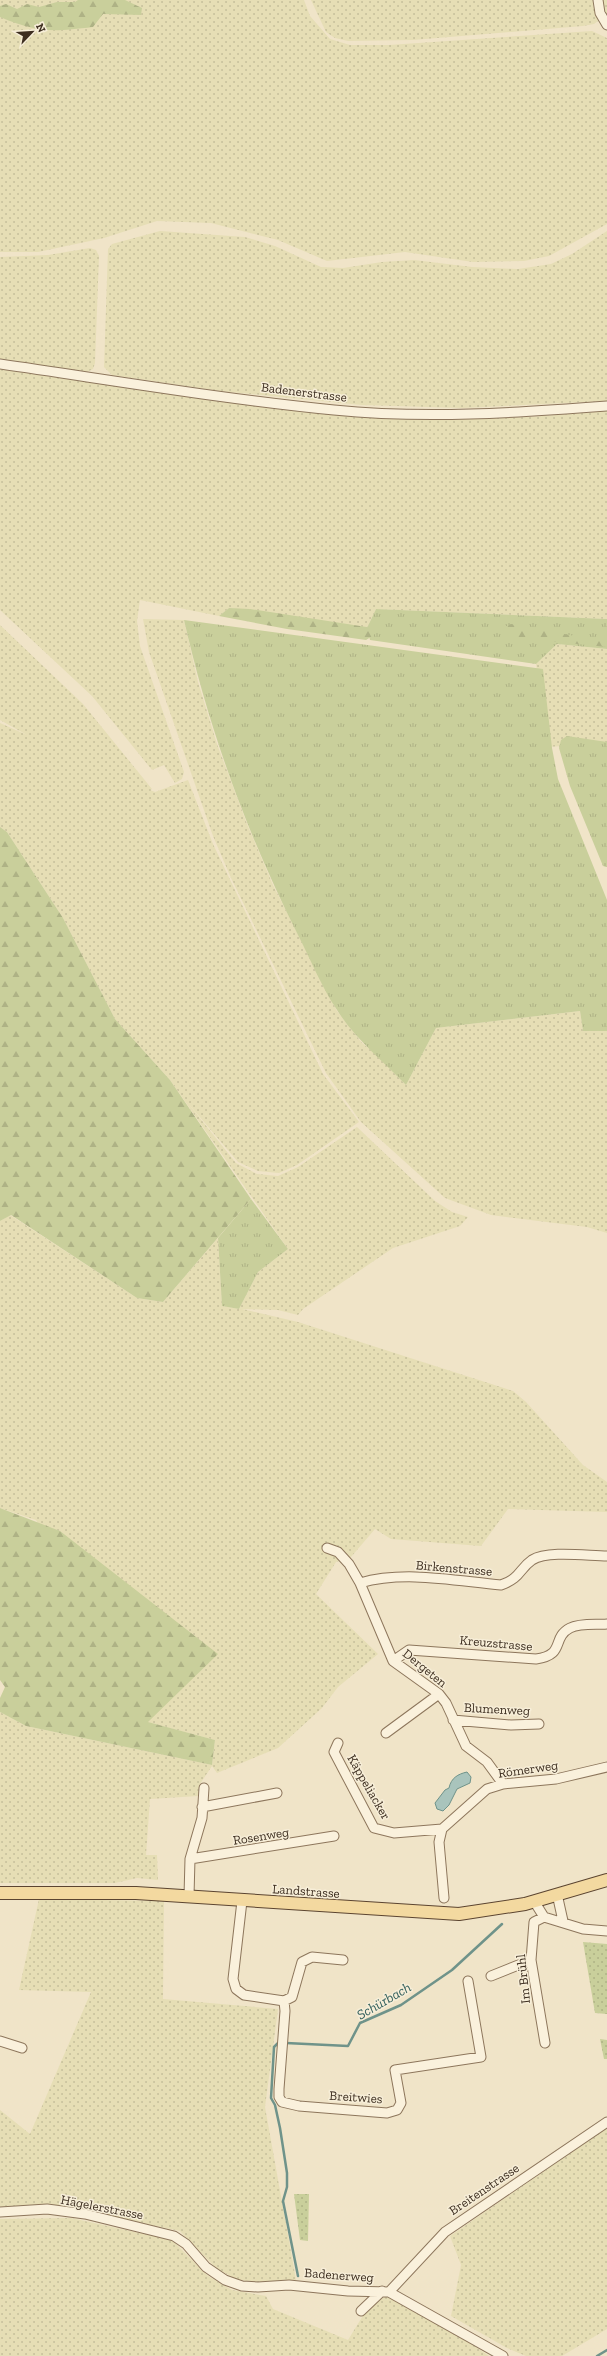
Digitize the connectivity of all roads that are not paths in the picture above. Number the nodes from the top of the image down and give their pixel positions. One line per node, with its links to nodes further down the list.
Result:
1 (598, 0): 2 (street)
2 (607, 25)
3 (0, 364): 4 (street, Badenerstrasse)
4 (607, 406)
5 (328, 1548): 7 (street, Dergeten)
6 (607, 1556): 7 (street, Birkenstrasse)
7 (360, 1582): 9 (street, Dergeten)
8 (607, 1624): 9 (street, Kreuzstrasse)
9 (393, 1661): 10 (street, Dergeten)
10 (439, 1694): 11 (street, Dergeten); 13 (street)
11 (453, 1720): 12 (street, Blumenweg); 16 (street, Dergeten)
12 (539, 1724)
13 (386, 1733)
14 (338, 1744): 20 (street, Käppeliacker)
15 (607, 1767): 16 (street, Römerweg)
16 (503, 1784): 20 (street, Römerweg)
17 (204, 1788): 19 (street)
18 (277, 1793): 19 (street)
19 (202, 1807): 22 (street)
20 (442, 1830): 27 (street)
21 (334, 1836): 22 (street, Rosenweg)
22 (190, 1859): 26 (street)
23 (607, 1880): 25 (main road, Landstrasse)
24 (0, 1893): 26 (main road, Landstrasse)
25 (557, 1894): 29 (main road, Landstrasse); 31 (street)
26 (189, 1896): 28 (main road, Landstrasse)
27 (444, 1898)
28 (242, 1901): 29 (main road, Landstrasse); 37 (street)
29 (534, 1901): 30 (street)
30 (544, 1917): 31 (street); 34 (street, Im Brühl)
31 (563, 1921): 32 (street)
32 (607, 1932)
33 (343, 1960): 37 (street)
34 (531, 1960): 35 (street); 39 (street, Im Brühl)
35 (491, 1976)
36 (468, 1981): 37 (street, Breitwies)
37 (284, 2002)
38 (0, 2041): 40 (street)
39 (545, 2043)
40 (22, 2048)
41 (607, 2122): 44 (street, Breitenstrasse)
42 (0, 2212): 43 (street, Hägelerstrasse)
43 (174, 2236): 44 (street, Badenerweg)
44 (386, 2292): 45 (street, Breitenstrasse); 46 (street, Badenerweg)
45 (361, 2311)
46 (504, 2356)

